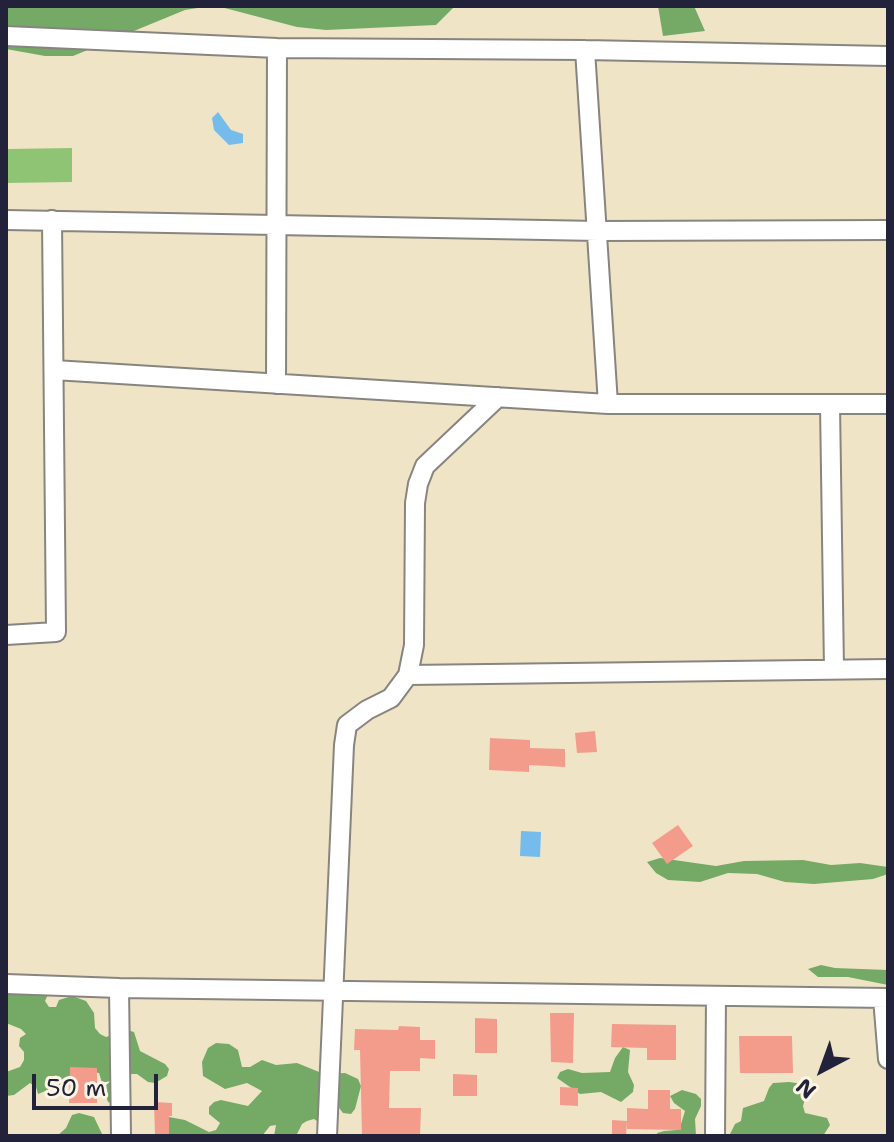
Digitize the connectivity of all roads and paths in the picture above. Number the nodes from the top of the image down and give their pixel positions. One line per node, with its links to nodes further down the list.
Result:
1 (6, 36): 2 (street)
2 (277, 48): 3 (street); 7 (street)
3 (585, 50): 4 (street); 9 (street)
4 (888, 56)
5 (6, 220): 6 (street)
6 (52, 220): 7 (street); 10 (street)
7 (276, 225): 9 (street); 11 (street)
8 (888, 230): 9 (street)
9 (598, 231): 13 (street)
10 (54, 370): 11 (street); 16 (street)
11 (276, 384): 12 (street)
12 (498, 397): 13 (street); 19 (street)
13 (608, 404): 15 (street)
14 (888, 404): 15 (street)
15 (830, 405): 17 (street)
16 (6, 635)
17 (834, 669): 18 (street); 19 (street)
18 (888, 669)
19 (408, 675): 22 (street)
20 (6, 984): 21 (street)
21 (119, 988): 22 (street); 26 (street)
22 (333, 991): 23 (street); 27 (street)
23 (716, 996): 24 (street); 28 (street)
24 (886, 998): 25 (street)
25 (888, 1059)
26 (121, 1136)
27 (327, 1136)
28 (715, 1136)

